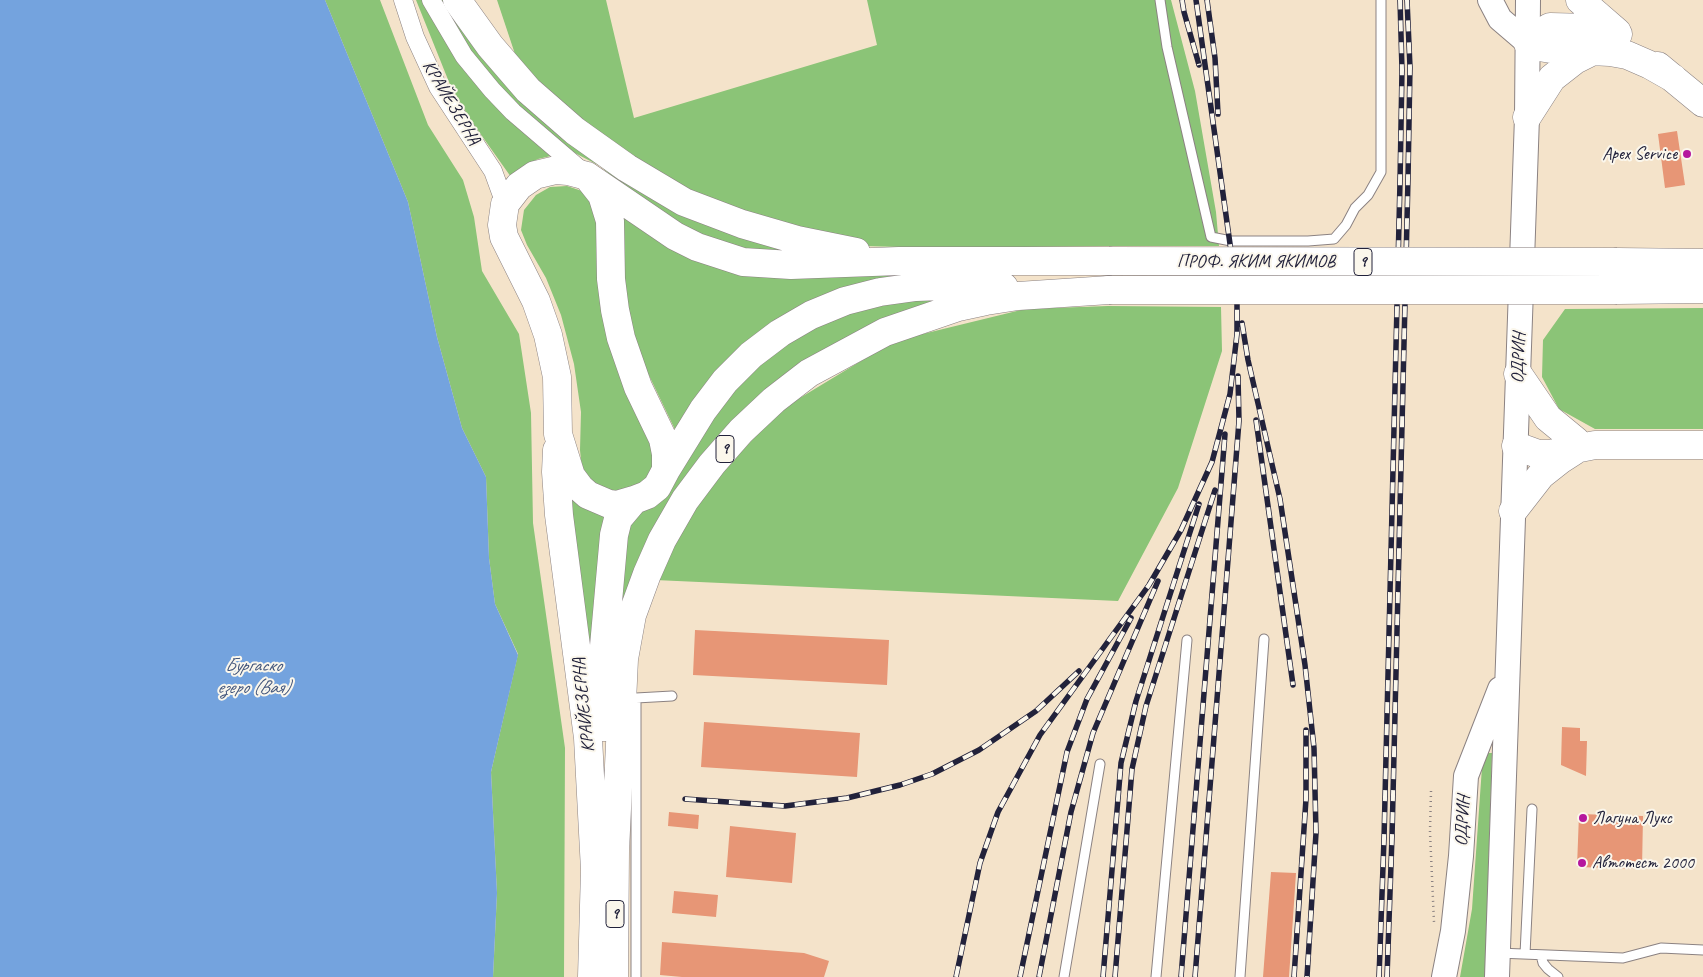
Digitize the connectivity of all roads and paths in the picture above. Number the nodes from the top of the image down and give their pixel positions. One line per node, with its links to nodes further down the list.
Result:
1 (402, 0): 18 (street, КРАЙЕЗЕРНА)
2 (431, 0): 17 (street)
3 (457, 0): 12 (highway)
4 (1160, 0): 5 (lane)
5 (1381, 0)
6 (1490, 0): 11 (main road)
7 (1528, 0): 11 (main road, ОДРИН)
8 (1580, 0): 10 (highway)
9 (480, 18): 12 (lane)
10 (1618, 34): 11 (highway); 14 (highway)
11 (1528, 43): 13 (highway); 16 (main road, ОДРИН)
12 (490, 46): 20 (highway)
13 (1593, 51): 14 (highway); 16 (highway)
14 (1673, 78): 15 (highway)
15 (1703, 103)
16 (1527, 117): 25 (main road, ОДРИН)
17 (587, 176): 18 (highway, 9); 20 (highway, 9); 30 (highway)
18 (505, 204): 26 (highway, 9)
19 (1703, 253): 21 (highway)
20 (899, 261): 21 (highway, ПРОФ. ЯКИМ ЯКИМОВ / 9, bridge)
21 (1655, 262): 22 (highway, ПРОФ. ЯКИМ ЯКИМОВ / 9)
22 (1703, 263)
23 (1703, 289): 24 (highway, ПРОФ. ЯКИМ ЯКИМОВ / 9, bridge)
24 (1108, 290): 30 (highway); 40 (highway, 9)
25 (1518, 374): 28 (highway); 29 (main road, ОДРИН)
26 (558, 434): 31 (highway); 46 (highway, КРАЙЕЗЕРНА / 9)
27 (1703, 444): 28 (highway)
28 (1584, 445): 29 (highway); 32 (highway)
29 (1516, 446): 32 (main road, ОДРИН)
30 (666, 470): 31 (highway)
31 (634, 500): 40 (highway)
32 (1513, 511): 35 (main road, ОДРИН)
33 (1264, 639): 51 (lane)
34 (1188, 640): 50 (lane)
35 (1507, 672): 43 (main road, ОДРИН); 52 (main road, ОДРИН)
36 (672, 696): 48 (lane)
37 (1100, 764): 49 (lane)
38 (1430, 791): 41 (path)
39 (1532, 809): 44 (lane)
40 (615, 851): 47 (highway, 9)
41 (1434, 923)
42 (1703, 950): 45 (lane)
43 (1498, 953): 44 (lane); 53 (main road, ОДРИН)
44 (1525, 954): 45 (lane)
45 (1541, 955): 54 (lane)
46 (592, 977)
47 (614, 977)
48 (636, 977)
49 (1064, 977)
50 (1156, 977)
51 (1240, 977)
52 (1444, 977)
53 (1497, 977)
54 (1558, 977)

